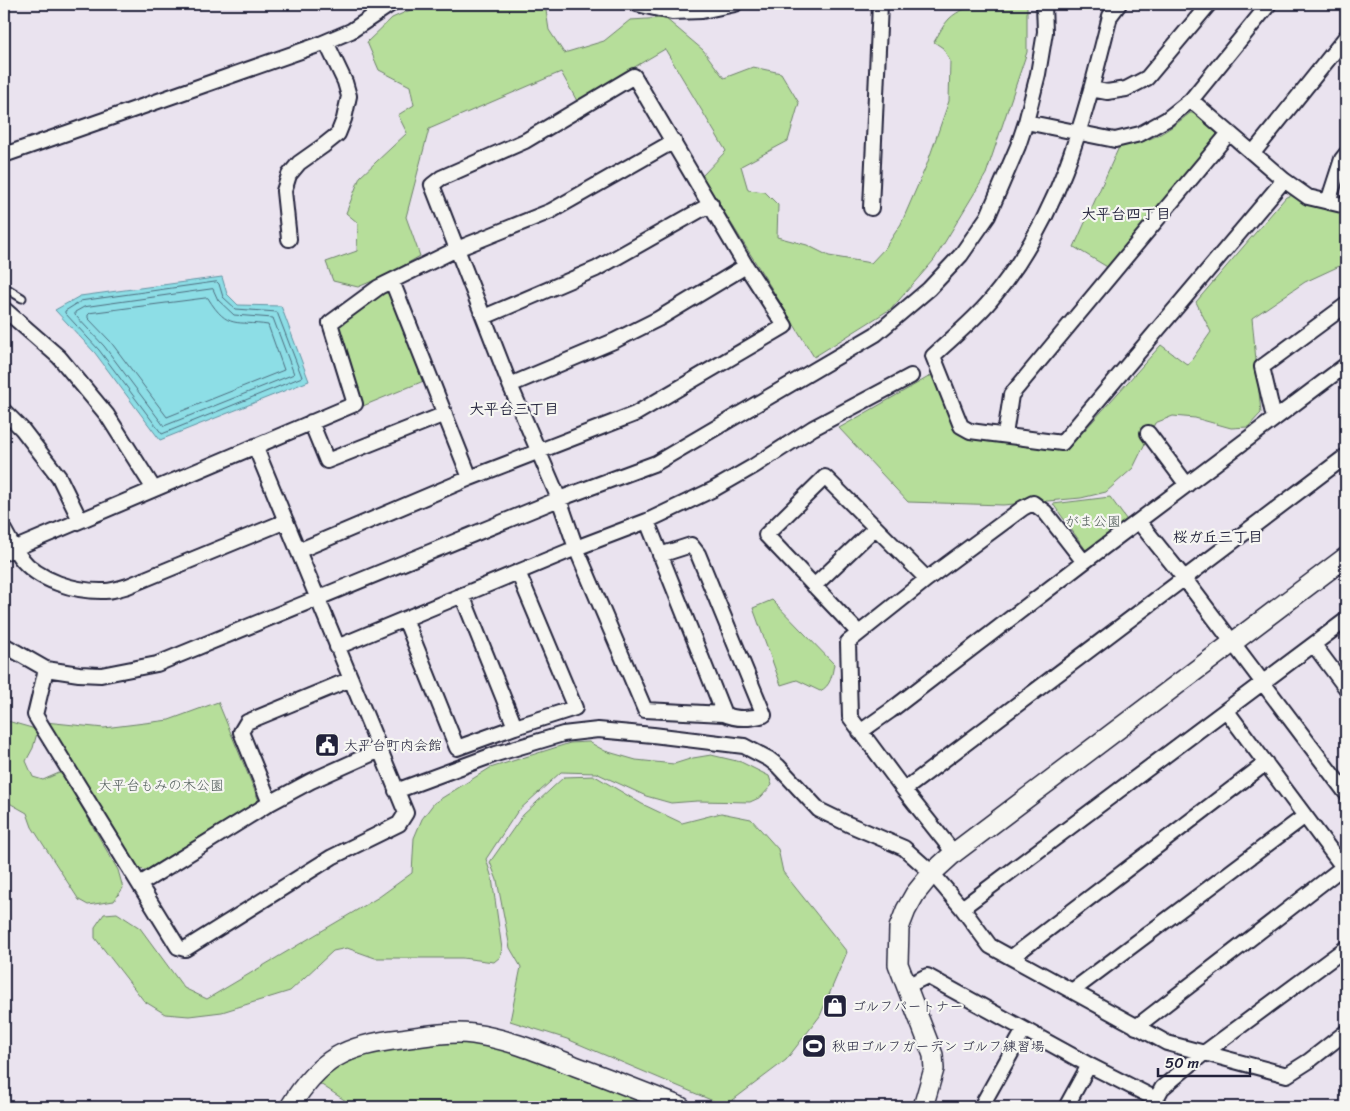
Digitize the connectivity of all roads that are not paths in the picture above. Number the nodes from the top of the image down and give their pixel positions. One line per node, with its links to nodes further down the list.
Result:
1 (391, 4): 10 (street)
2 (637, 4): 3 (street)
3 (735, 4)
4 (880, 4): 24 (street)
5 (1044, 4): 13 (street)
6 (1119, 4): 11 (street)
7 (1209, 4): 11 (street)
8 (1269, 4): 12 (street)
9 (1346, 37): 17 (street)
10 (326, 42): 19 (street); 25 (street)
11 (1092, 89): 15 (street)
12 (1191, 100): 14 (street); 15 (street)
13 (1026, 122): 15 (street); 49 (street)
14 (1229, 132): 17 (street); 42 (street)
15 (1078, 133): 42 (street)
16 (674, 141): 22 (street); 26 (street); 26 (street)
17 (1252, 153): 20 (street)
18 (1346, 154): 21 (street)
19 (4, 155)
20 (1284, 180): 21 (street); 42 (street)
21 (1328, 202): 23 (street)
22 (711, 204): 27 (street); 33 (street)
23 (1346, 206)
24 (871, 208)
25 (289, 238)
26 (457, 249): 28 (street); 33 (street)
27 (746, 266): 36 (street); 44 (street)
28 (392, 281): 38 (street); 40 (street)
29 (4, 287): 30 (lane)
30 (22, 298)
31 (1346, 305): 39 (street)
32 (4, 309): 48 (street)
33 (484, 317): 36 (street)
34 (1345, 368): 39 (street)
35 (911, 376): 52 (street)
36 (510, 385): 44 (street)
37 (4, 411): 50 (street)
38 (445, 414): 40 (street); 46 (street)
39 (1274, 418): 47 (street)
40 (311, 422): 43 (street)
41 (1148, 433): 47 (street)
42 (1005, 435)
43 (255, 446): 48 (street); 51 (street)
44 (539, 451): 46 (street); 49 (street)
45 (1346, 456): 63 (street)
46 (470, 478): 58 (street)
47 (1187, 485): 53 (street)
48 (154, 489): 50 (street)
49 (559, 499): 56 (street); 67 (street)
50 (80, 520): 57 (street)
51 (286, 521): 57 (street); 58 (street)
52 (647, 521): 56 (street); 59 (street)
53 (1139, 522): 61 (street); 63 (street)
54 (875, 528): 64 (street); 65 (street); 65 (street)
55 (4, 530): 57 (street)
56 (576, 548): 62 (street); 80 (street)
57 (9, 551)
58 (298, 551): 67 (street)
59 (660, 555): 80 (street); 80 (street)
60 (1346, 557): 71 (street)
61 (1084, 562): 64 (street); 82 (street)
62 (518, 572): 66 (street); 81 (street)
63 (1184, 578): 71 (street); 85 (street)
64 (927, 579): 70 (street)
65 (814, 586): 70 (street)
66 (462, 595): 68 (street); 81 (street)
67 (317, 598): 74 (street); 75 (street)
68 (405, 619): 74 (street); 81 (street)
69 (1346, 620): 73 (street)
70 (858, 632): 82 (street)
71 (1232, 642): 77 (street); 90 (street)
72 (4, 645): 75 (street)
73 (1314, 645): 77 (street); 78 (street)
74 (337, 647): 76 (street)
75 (46, 669): 93 (street)
76 (351, 679): 83 (street); 88 (street)
77 (1263, 683): 79 (street); 87 (street)
78 (1346, 688)
79 (1226, 710): 84 (street); 94 (street)
80 (724, 714)
81 (516, 727)
82 (860, 732): 85 (street)
83 (380, 750): 86 (street); 88 (street)
84 (1266, 763): 89 (street); 96 (street)
85 (904, 790): 90 (street)
86 (396, 791): 92 (street); 93 (street)
87 (1346, 793)
88 (270, 803): 93 (street)
89 (1305, 816): 91 (street); 98 (street)
90 (954, 853): 92 (street)
91 (1345, 869): 99 (street)
92 (932, 872): 94 (street); 97 (street)
93 (140, 884)
94 (962, 908): 96 (street)
95 (1346, 948): 102 (street)
96 (1012, 957): 98 (street)
97 (908, 986): 100 (street); 107 (street)
98 (1072, 991): 99 (street)
99 (1136, 1027): 102 (street)
100 (1024, 1030): 103 (street); 108 (street)
101 (1346, 1032): 102 (street)
102 (1204, 1053): 104 (street)
103 (1089, 1065): 104 (street); 109 (street)
104 (1153, 1103)
105 (290, 1107): 106 (street)
106 (681, 1107)
107 (924, 1107)
108 (981, 1107)
109 (1066, 1107)

